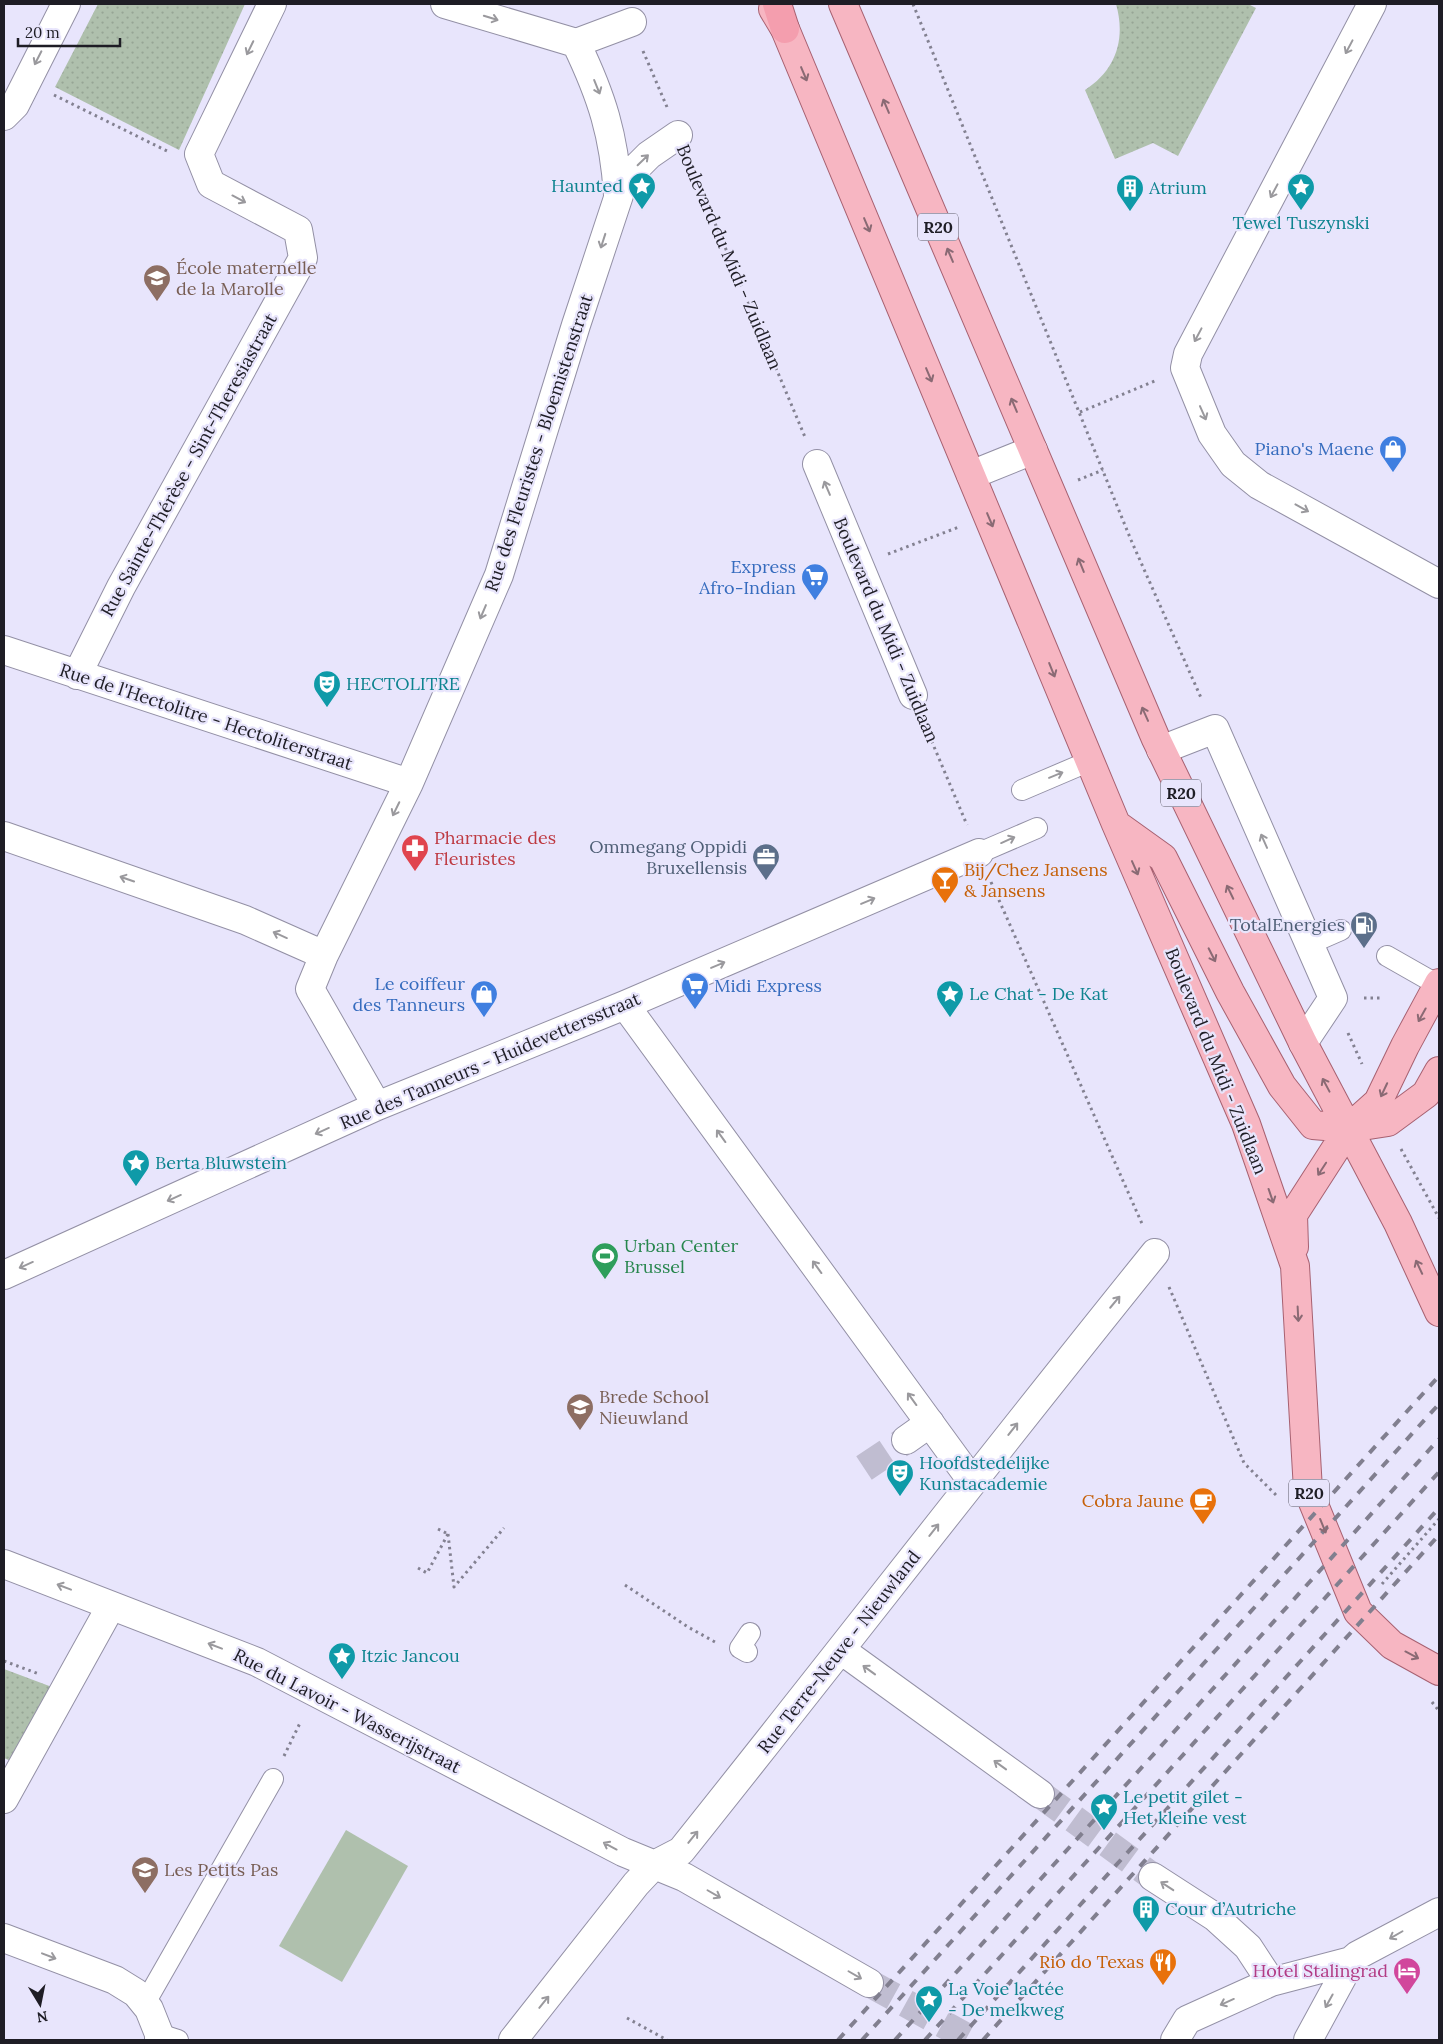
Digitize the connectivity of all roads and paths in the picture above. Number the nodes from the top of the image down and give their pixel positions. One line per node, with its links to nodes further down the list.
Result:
1 (66, 4): 12 (street, one-way to 12)
2 (272, 4): 15 (street, one-way to 15)
3 (445, 4): 11 (street, one-way to 11)
4 (770, 4): 10 (main road, Boulevard du Midi - Zuidlaan / R20)
5 (777, 4): 10 (highway, Boulevard du Midi - Zuidlaan / R20)
6 (843, 4): 19 (main road, R20, one-way to 6)
7 (913, 4): 18 (path)
8 (1372, 4): 17 (street, one-way to 17)
9 (632, 22): 11 (street); 14 (path, Boulevard du Midi - Zuidlaan)
10 (786, 30): 21 (main road, Boulevard du Midi - Zuidlaan / R20, one-way to 21)
11 (576, 43): 16 (street, one-way to 16)
12 (26, 82): 13 (street); 15 (path)
13 (4, 116)
14 (678, 135): 16 (street, Rue des Fleuristes - Bloemistenstraat, one-way to 14); 20 (path, Boulevard du Midi - Zuidlaan)
15 (204, 168): 24 (street, Rue Sainte-Thérèse - Sint-Theresiastraat, one-way to 24)
16 (618, 195): 29 (street, Rue des Fleuristes - Bloemistenstraat, one-way to 29)
17 (1185, 368): 18 (path); 22 (street, one-way to 22)
18 (1080, 412): 26 (path)
19 (1033, 450): 21 (street); 27 (main road, R20, one-way to 19)
20 (817, 464): 25 (street, Boulevard du Midi - Zuidlaan, one-way to 20)
21 (971, 475): 28 (main road, Boulevard du Midi - Zuidlaan / R20, one-way to 28)
22 (1439, 584)
23 (4, 650): 24 (street, Rue de l'Hectolitre - Hectoliterstraat)
24 (77, 675): 29 (street, Rue de l'Hectolitre - Hectoliterstraat)
25 (913, 695): 34 (path, Boulevard du Midi - Zuidlaan)
26 (1214, 729): 27 (street); 36 (street, one-way to 26)
27 (1161, 750): 42 (main road, R20, one-way to 27)
28 (1090, 761): 30 (lane, one-way to 28); 31 (main road, Boulevard du Midi - Zuidlaan / R20)
29 (409, 783): 37 (street, Rue des Fleuristes - Bloemistenstraat, one-way to 37)
30 (1022, 790)
31 (1116, 824): 46 (main road, Boulevard du Midi - Zuidlaan, one-way to 46); 49 (main road, Boulevard du Midi - Zuidlaan / R20, one-way to 49)
32 (1037, 828): 34 (lane, one-way to 32)
33 (4, 836): 37 (street, one-way to 33)
34 (979, 853): 41 (street, Rue des Tanneurs - Huidevettersstraat, one-way to 34); 48 (path, Boulevard du Midi - Zuidlaan)
35 (1340, 930): 36 (lane)
36 (1309, 944): 40 (street)
37 (324, 955): 44 (street, Rue des Fleuristes - Bloemistenstraat)
38 (1387, 956): 39 (lane)
39 (1439, 984): 45 (main road, one-way to 45)
40 (1333, 998): 42 (street); 45 (path)
41 (625, 1005): 44 (street, Rue des Tanneurs - Huidevettersstraat); 52 (street, one-way to 41)
42 (1303, 1043): 46 (main road, R20, one-way to 42)
43 (1439, 1071): 45 (main road)
44 (377, 1106): 50 (street, Rue des Tanneurs - Huidevettersstraat, one-way to 50)
45 (1383, 1112): 46 (main road); 47 (path)
46 (1349, 1128): 49 (main road, one-way to 49); 51 (main road, R20, one-way to 46)
47 (1439, 1218)
48 (1155, 1254): 54 (path, Boulevard du Midi - Zuidlaan); 55 (street, Rue Terre-Neuve - Nieuwland, one-way to 48)
49 (1295, 1266): 64 (main road, Boulevard du Midi - Zuidlaan / R20, one-way to 64)
50 (4, 1275)
51 (1439, 1312)
52 (930, 1424): 53 (street); 55 (street)
53 (906, 1440)
54 (1244, 1463)
55 (972, 1481): 66 (street, Rue Terre-Neuve - Nieuwland, one-way to 55)
56 (1439, 1519): 64 (path)
57 (504, 1528): 59 (path)
58 (438, 1529): 59 (path)
59 (448, 1534): 61 (path)
60 (4, 1564): 63 (street, Rue du Lavoir - Wasserijstraat, one-way to 60)
61 (418, 1568)
62 (625, 1585): 65 (path)
63 (111, 1606): 68 (street, Rue du Lavoir - Wasserijstraat, one-way to 63); 71 (street)
64 (1358, 1612): 67 (main road, Boulevard du Midi - Zuidlaan / R20, one-way to 67)
65 (688, 1626)
66 (842, 1650): 70 (street, one-way to 66); 72 (street, Rue Terre-Neuve - Nieuwland, one-way to 66)
67 (1439, 1671)
68 (315, 1691): 69 (path); 72 (street, Rue du Lavoir - Wasserijstraat, one-way to 68)
69 (273, 1779): 80 (lane)
70 (1040, 1794)
71 (4, 1799)
72 (654, 1866): 78 (street, Rue du Lavoir - Wasserijstraat, one-way to 78); 81 (street, Rue Terre-Neuve - Nieuwland, one-way to 72)
73 (1153, 1877): 77 (street, one-way to 73)
74 (1439, 1912): 76 (street, one-way to 76)
75 (4, 1938): 80 (street, one-way to 80)
76 (1351, 1961): 77 (street); 84 (street, one-way to 84)
77 (1271, 1982): 83 (street, one-way to 83)
78 (869, 1983)
79 (627, 2018): 82 (path)
80 (159, 2028)
81 (513, 2040)
82 (666, 2040)
83 (1176, 2040)
84 (1308, 2040)

